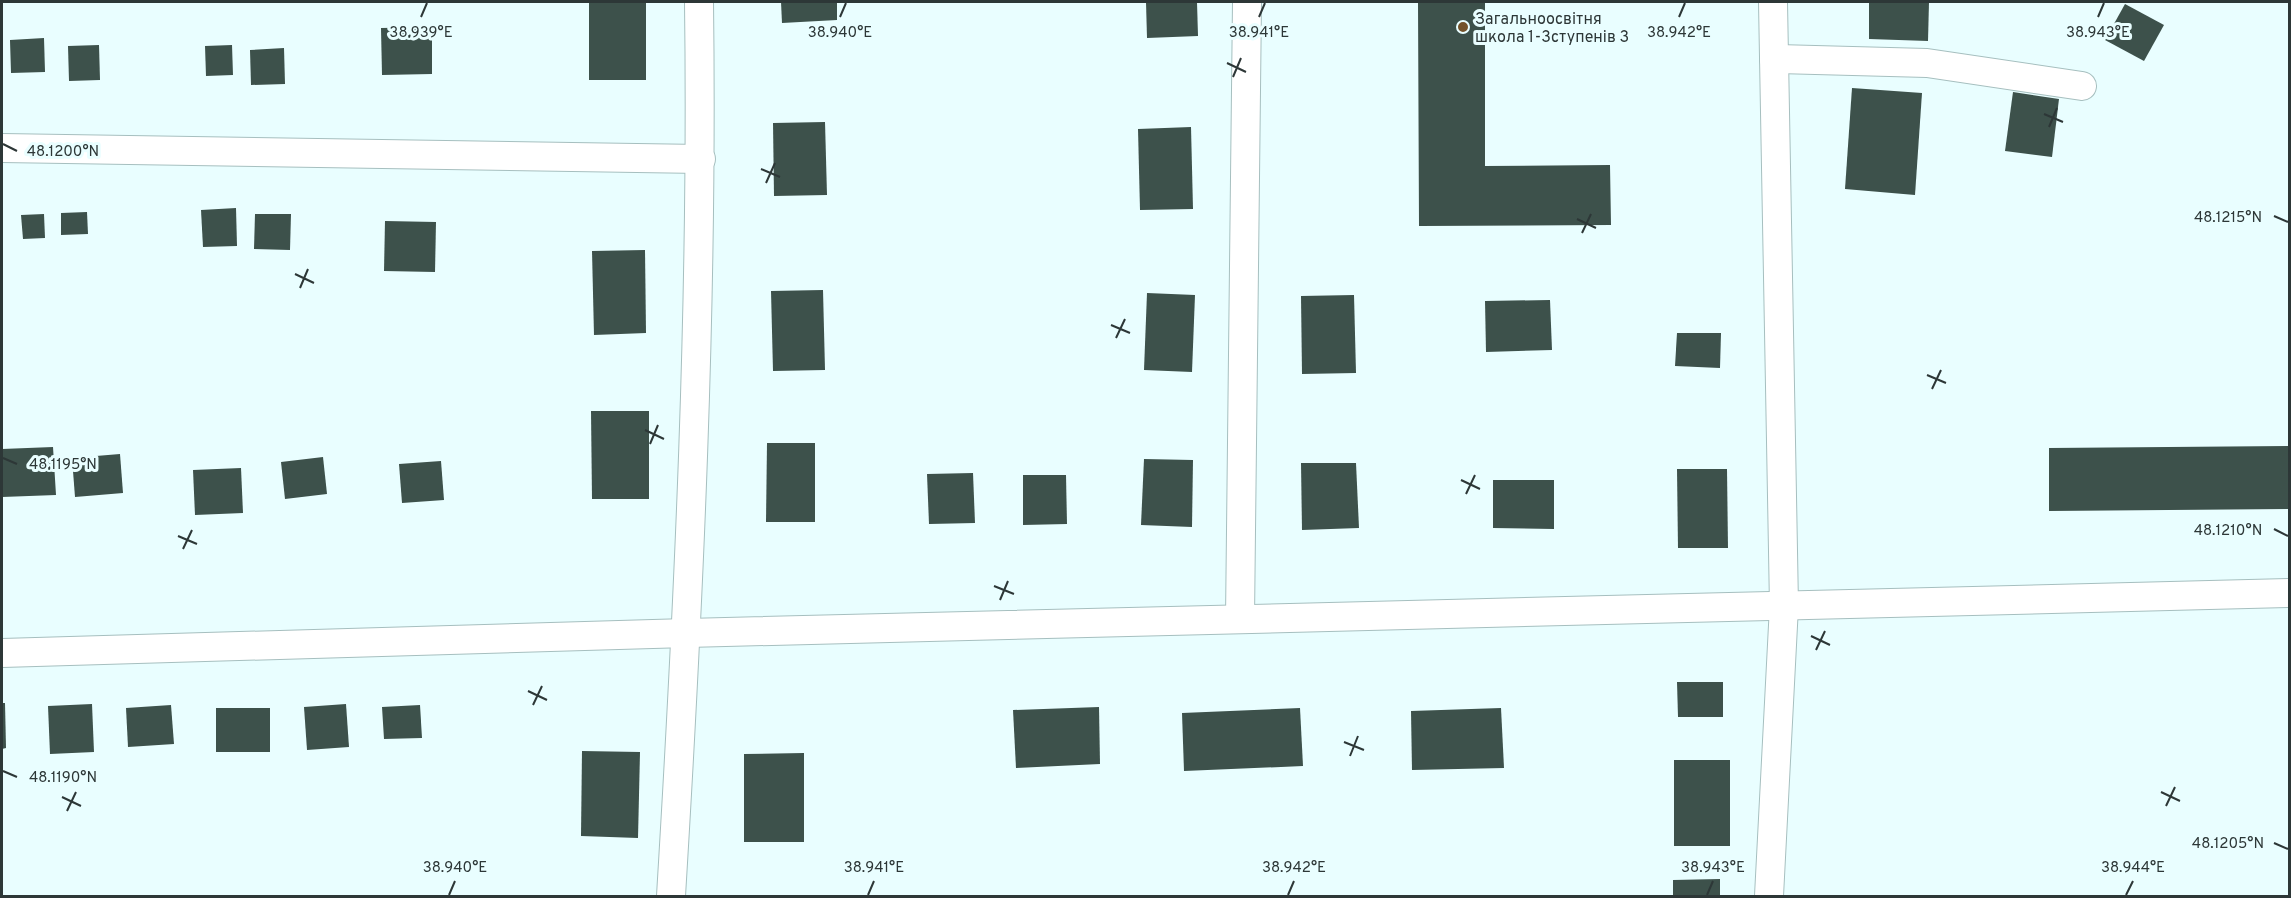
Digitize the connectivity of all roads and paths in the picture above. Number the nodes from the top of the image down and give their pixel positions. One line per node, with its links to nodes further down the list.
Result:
1 (699, 2): 7 (street)
2 (1247, 2): 10 (street)
3 (1773, 2): 4 (street)
4 (1774, 59): 5 (street); 9 (street)
5 (2082, 86)
6 (2, 148): 7 (street)
7 (701, 159): 11 (street)
8 (2289, 593): 9 (street)
9 (1784, 606): 10 (street); 14 (street)
10 (1240, 619): 11 (street)
11 (687, 633): 12 (street); 13 (street)
12 (2, 653)
13 (671, 897)
14 (1770, 897)

